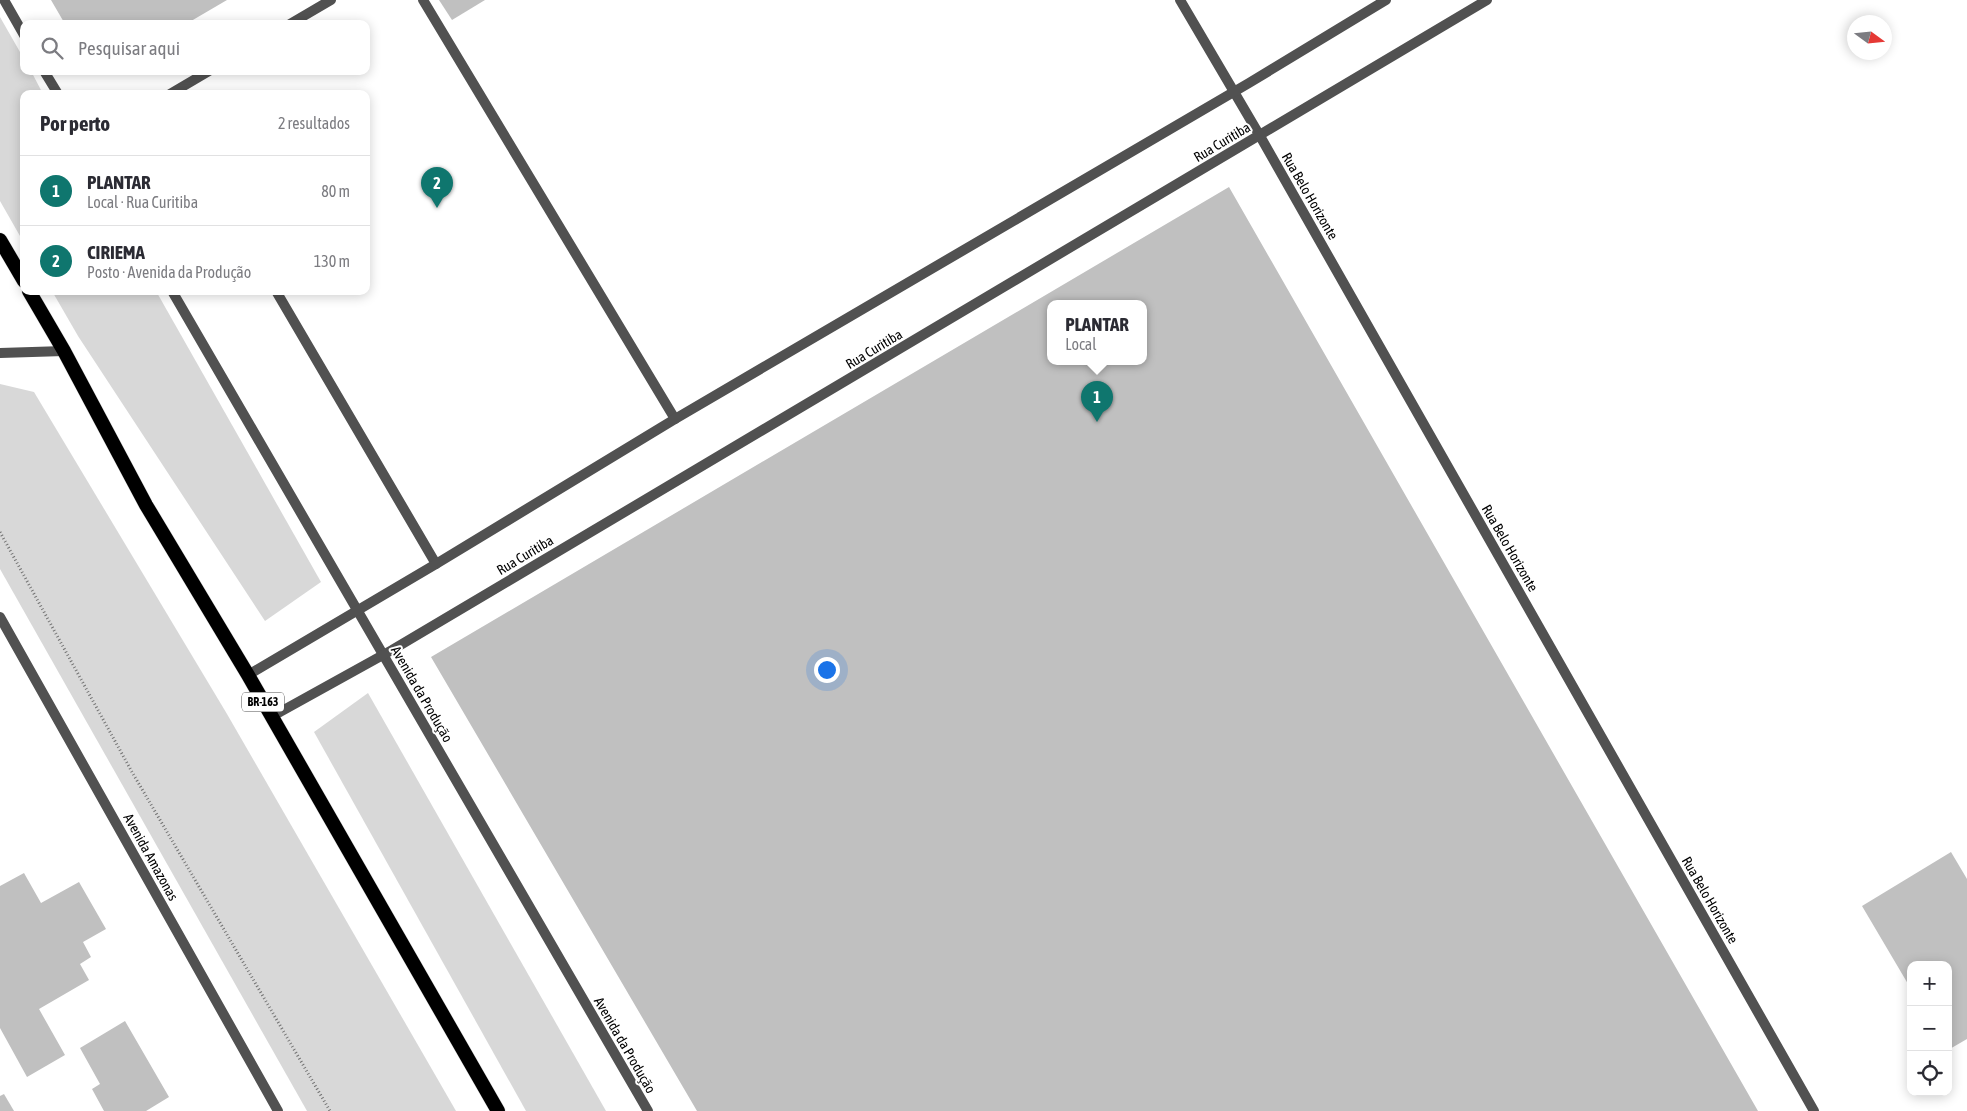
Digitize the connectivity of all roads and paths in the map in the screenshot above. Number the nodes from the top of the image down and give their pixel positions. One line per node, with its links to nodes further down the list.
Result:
1 (4, 0): 8 (street)
2 (331, 0): 7 (street)
3 (423, 0): 22 (street)
4 (1180, 0): 13 (street, Rua Belo Horizonte)
5 (1386, 0): 13 (street)
6 (1487, 0): 14 (street, Rua Curitiba)
7 (297, 20)
8 (20, 28)
9 (46, 75): 11 (street)
10 (202, 75): 12 (street)
11 (56, 90)
12 (177, 90)
13 (1234, 92): 14 (street, Rua Belo Horizonte); 22 (street)
14 (1260, 136): 27 (street, Rua Curitiba); 34 (street, Rua Belo Horizonte)
15 (0, 240): 16 (highway)
16 (20, 274)
17 (31, 295): 20 (highway, BR-163)
18 (174, 295): 25 (street, Avenida da Produção)
19 (278, 295): 24 (street)
20 (64, 352): 21 (street); 28 (highway, BR-163)
21 (0, 353)
22 (675, 419): 24 (street)
23 (0, 532): 31 (path)
24 (436, 564): 25 (street)
25 (357, 611): 27 (street, Avenida da Produção); 28 (street)
26 (0, 617): 30 (street, Avenida Amazonas)
27 (384, 654): 29 (street, Rua Curitiba); 33 (street, Avenida da Produção)
28 (248, 675): 29 (highway, BR-163)
29 (271, 717): 32 (highway, BR-163)
30 (278, 1111)
31 (330, 1111)
32 (498, 1111)
33 (648, 1111)
34 (1814, 1111)

